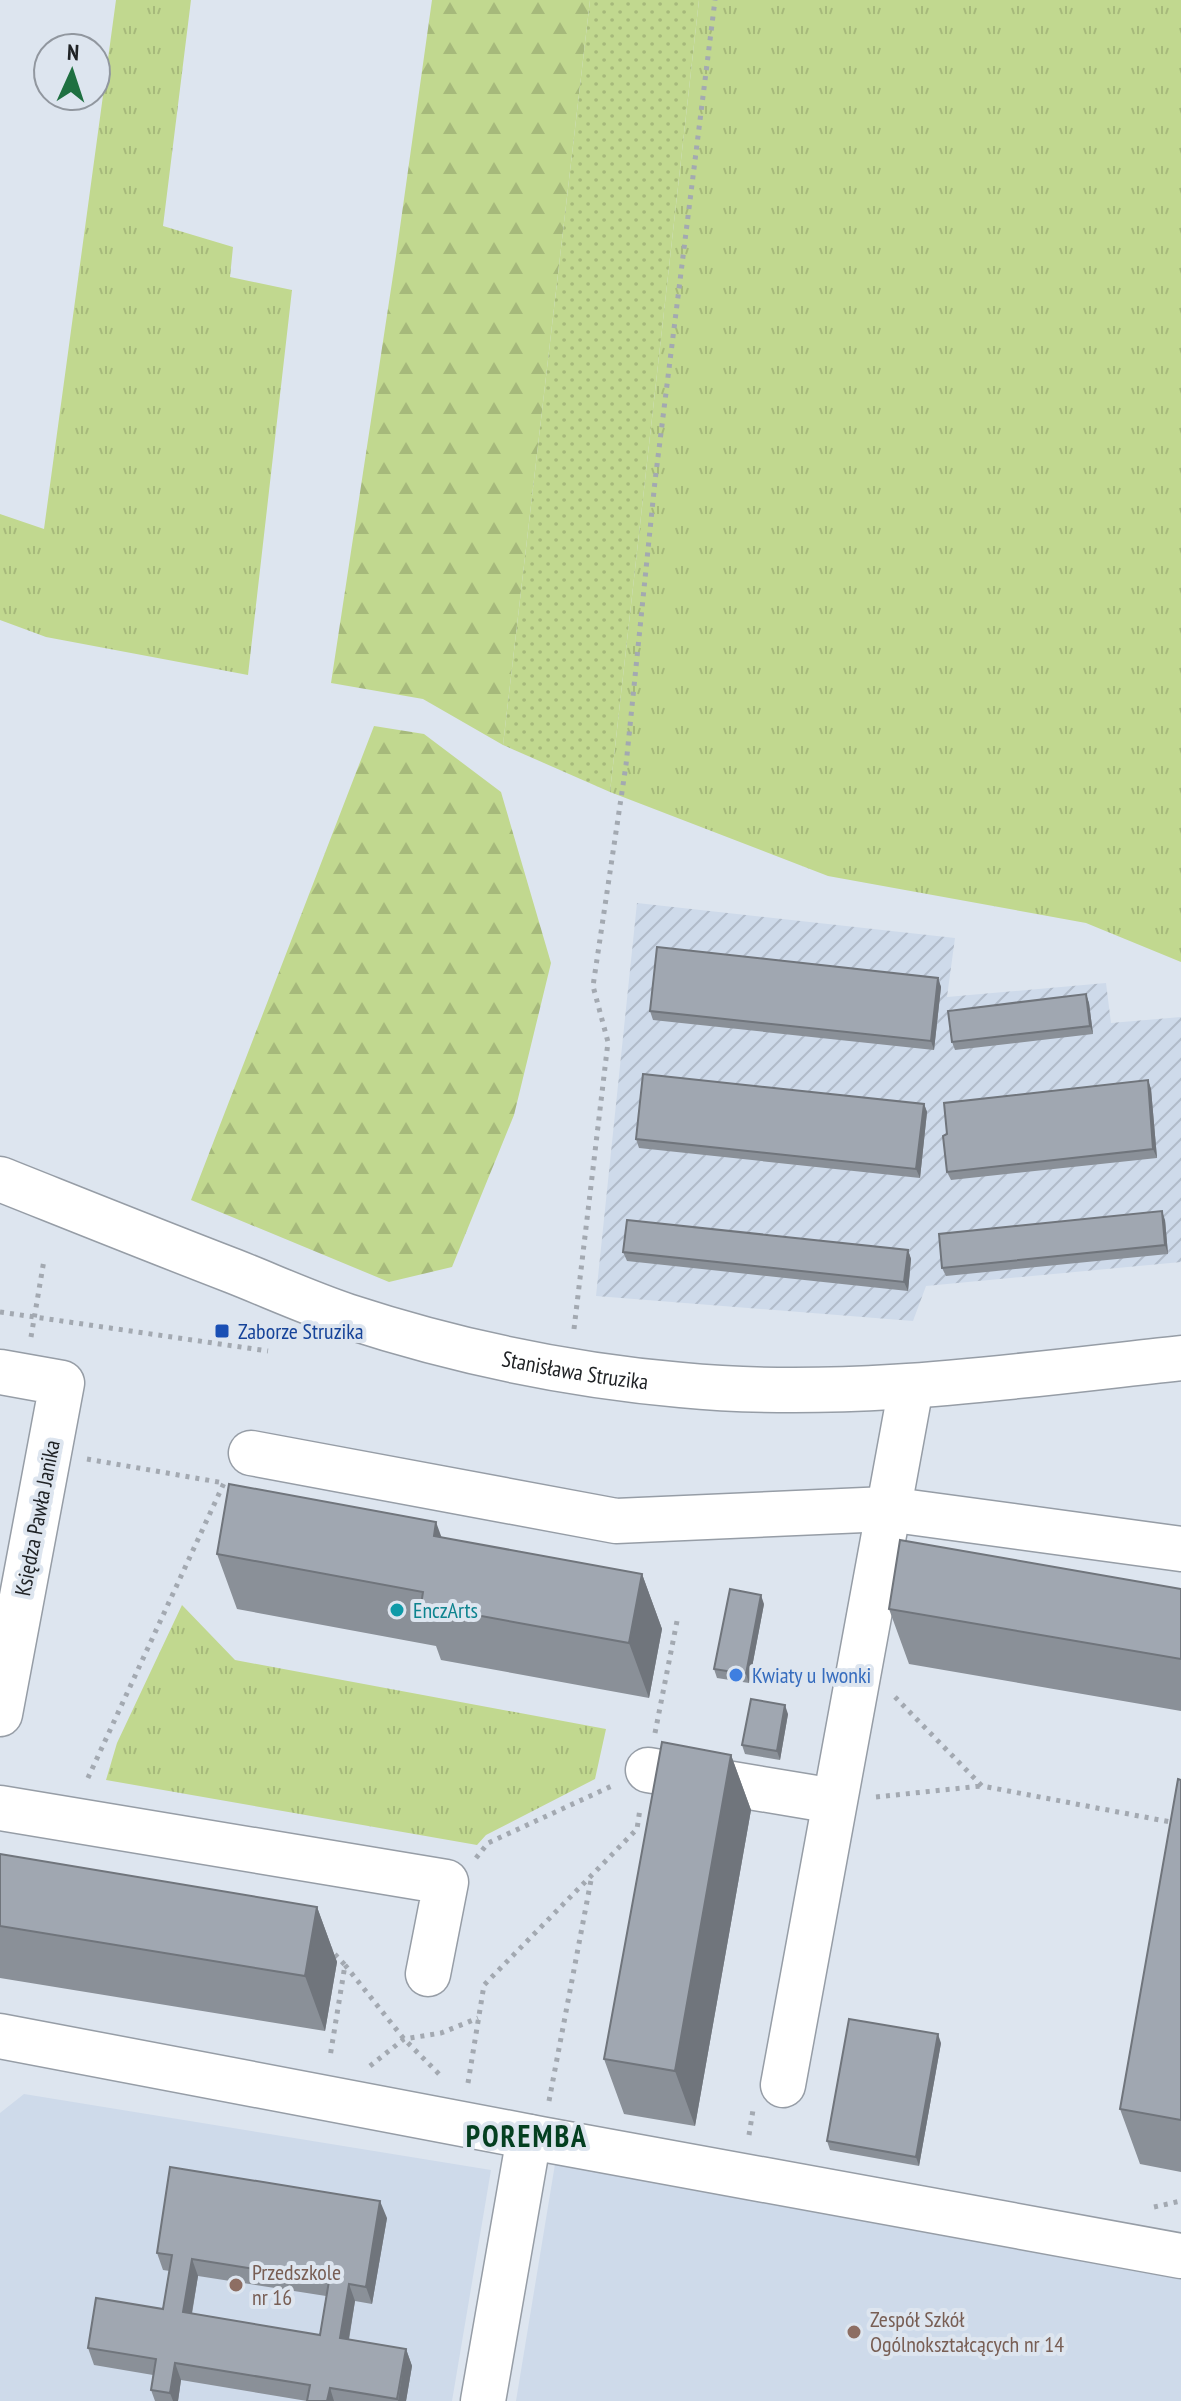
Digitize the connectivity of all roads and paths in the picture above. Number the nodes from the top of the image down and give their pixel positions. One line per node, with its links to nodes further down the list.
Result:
1 (715, 0): 6 (path)
2 (0, 1179): 6 (street, Stanisława Struzika)
3 (0, 1312): 4 (path)
4 (268, 1351)
5 (1181, 1358): 8 (street, Stanisława Struzika)
6 (569, 1370): 8 (street, Stanisława Struzika)
7 (0, 1372): 15 (street, Księdza Pawła Janika)
8 (911, 1387): 11 (street)
9 (251, 1453): 11 (street)
10 (85, 1459): 20 (path)
11 (887, 1509): 12 (street); 14 (street)
12 (1181, 1549)
13 (678, 1616): 16 (path)
14 (860, 1660): 17 (path); 18 (street)
15 (0, 1714)
16 (648, 1770): 18 (street); 22 (path); 23 (path)
17 (982, 1786): 18 (path); 21 (path)
18 (834, 1801): 30 (street)
19 (0, 1808): 20 (street)
20 (69, 1819): 26 (street)
21 (1181, 1824)
22 (481, 1854)
23 (592, 1874): 27 (path); 33 (path)
24 (326, 1944): 25 (path)
25 (345, 1965): 29 (path); 31 (path)
26 (428, 1974)
27 (478, 2018): 29 (path); 32 (path)
28 (0, 2036): 31 (street)
29 (404, 2039): 31 (path); 32 (path)
30 (783, 2085): 34 (path)
31 (323, 2098): 32 (street)
32 (463, 2112): 33 (street)
33 (535, 2138): 34 (street); 36 (street)
34 (743, 2176): 35 (street)
35 (1181, 2256)
36 (483, 2401)

